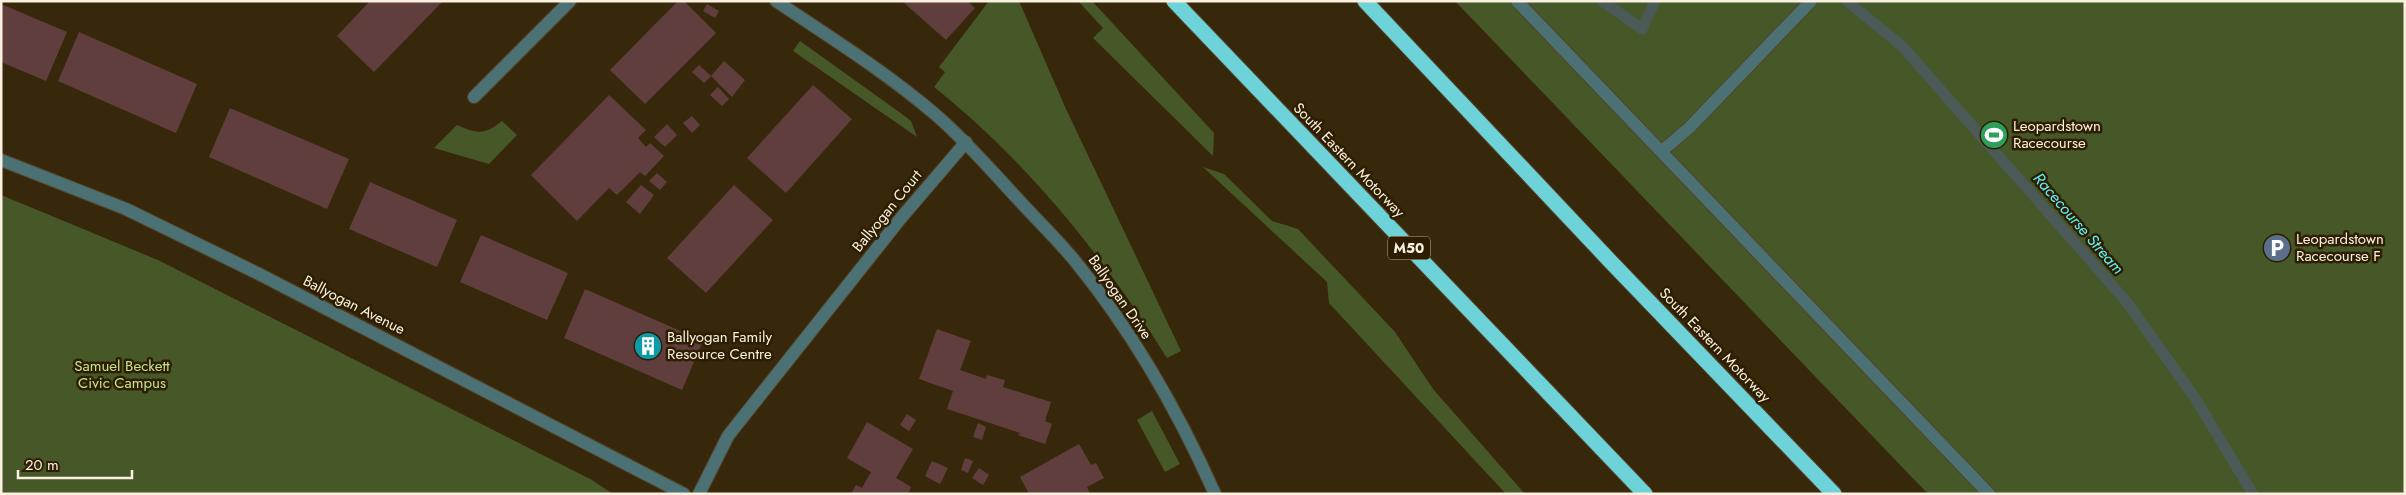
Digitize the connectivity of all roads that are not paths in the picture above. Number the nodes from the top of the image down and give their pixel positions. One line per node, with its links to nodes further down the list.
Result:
1 (570, 1): 7 (street)
2 (776, 1): 8 (street)
3 (1174, 1): 14 (highway, South Eastern Motorway / M50)
4 (1365, 1): 15 (highway, South Eastern Motorway)
5 (1517, 1): 9 (street)
6 (1811, 1): 9 (street)
7 (474, 97)
8 (966, 142): 12 (street, Ballyogan Court); 13 (street, Ballyogan Drive)
9 (1662, 151): 16 (street)
10 (1, 160): 11 (street, Ballyogan Avenue)
11 (684, 494)
12 (699, 494)
13 (1215, 494)
14 (1645, 494)
15 (1834, 494)
16 (1988, 494)

